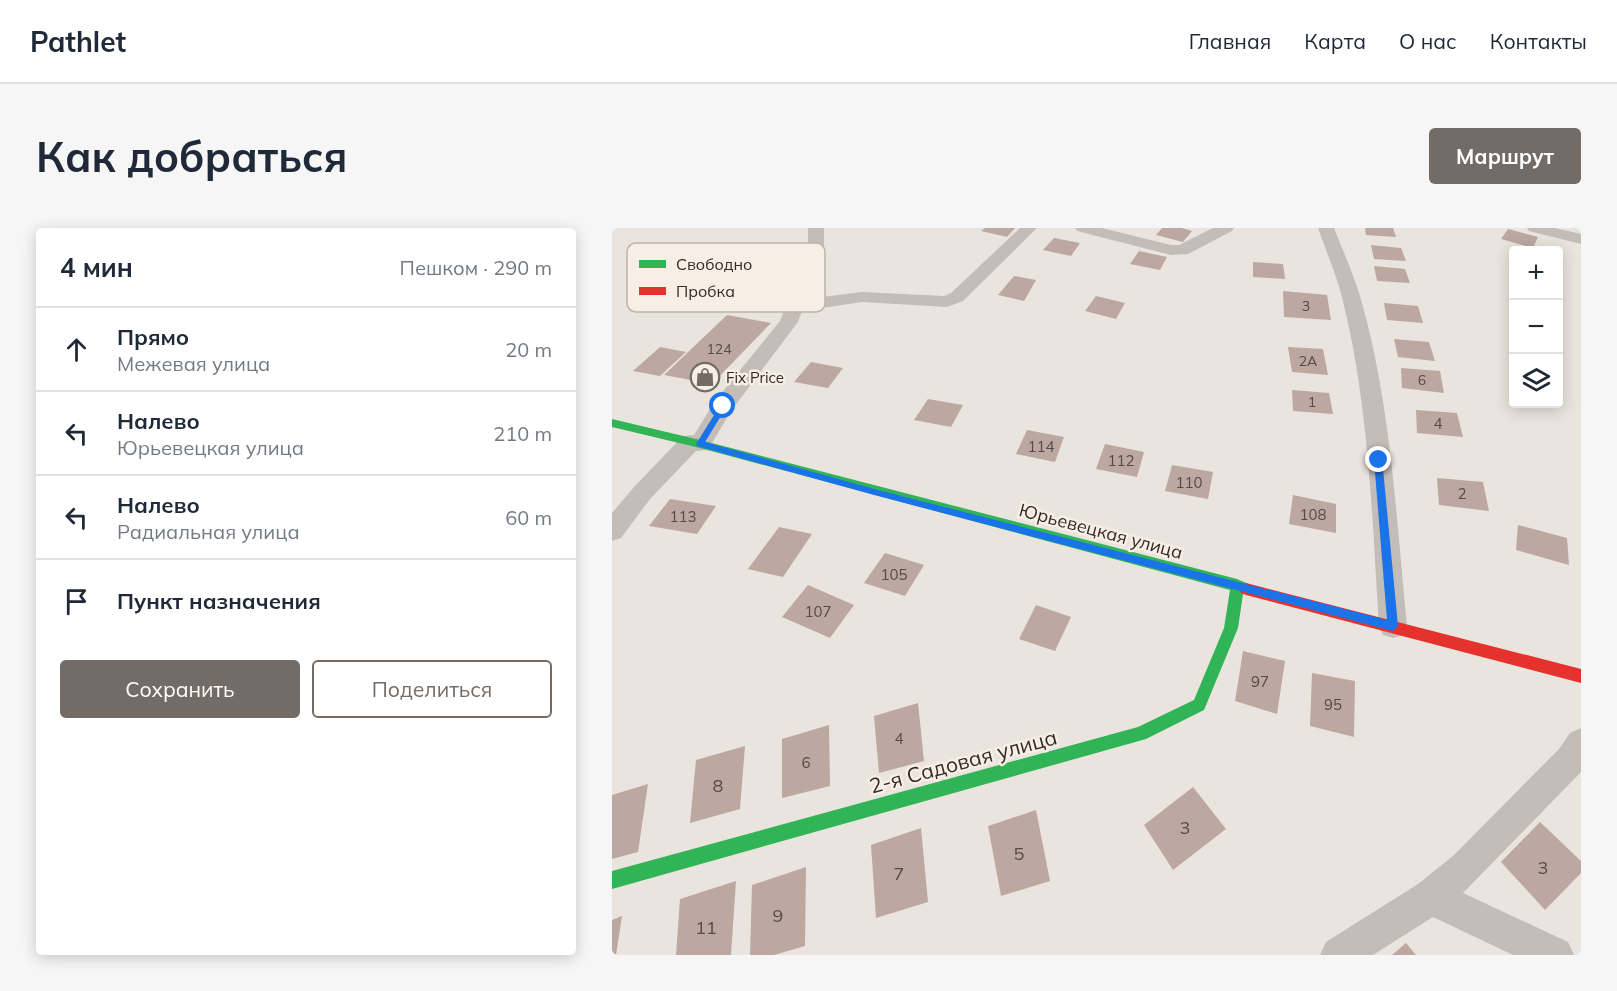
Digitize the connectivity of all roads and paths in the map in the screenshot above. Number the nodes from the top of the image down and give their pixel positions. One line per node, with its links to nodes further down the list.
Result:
1 (1029, 228): 7 (street)
2 (1083, 228): 3 (street)
3 (1226, 228)
4 (1326, 228): 13 (street)
5 (1535, 228): 6 (street)
6 (1581, 238)
7 (825, 302)
8 (793, 312): 10 (street)
9 (612, 423): 10 (main road, Юрьевецкая улица)
10 (696, 443): 11 (street); 12 (main road, Юрьевецкая улица)
11 (612, 531)
12 (1237, 585): 13 (main road, Юрьевецкая улица); 16 (main road, 2-я Садовая улица)
13 (1393, 626): 14 (main road, Юрьевецкая улица)
14 (1581, 676)
15 (1581, 744): 17 (street)
16 (612, 880)
17 (1431, 897): 18 (street); 19 (street)
18 (1339, 955)
19 (1555, 955)

